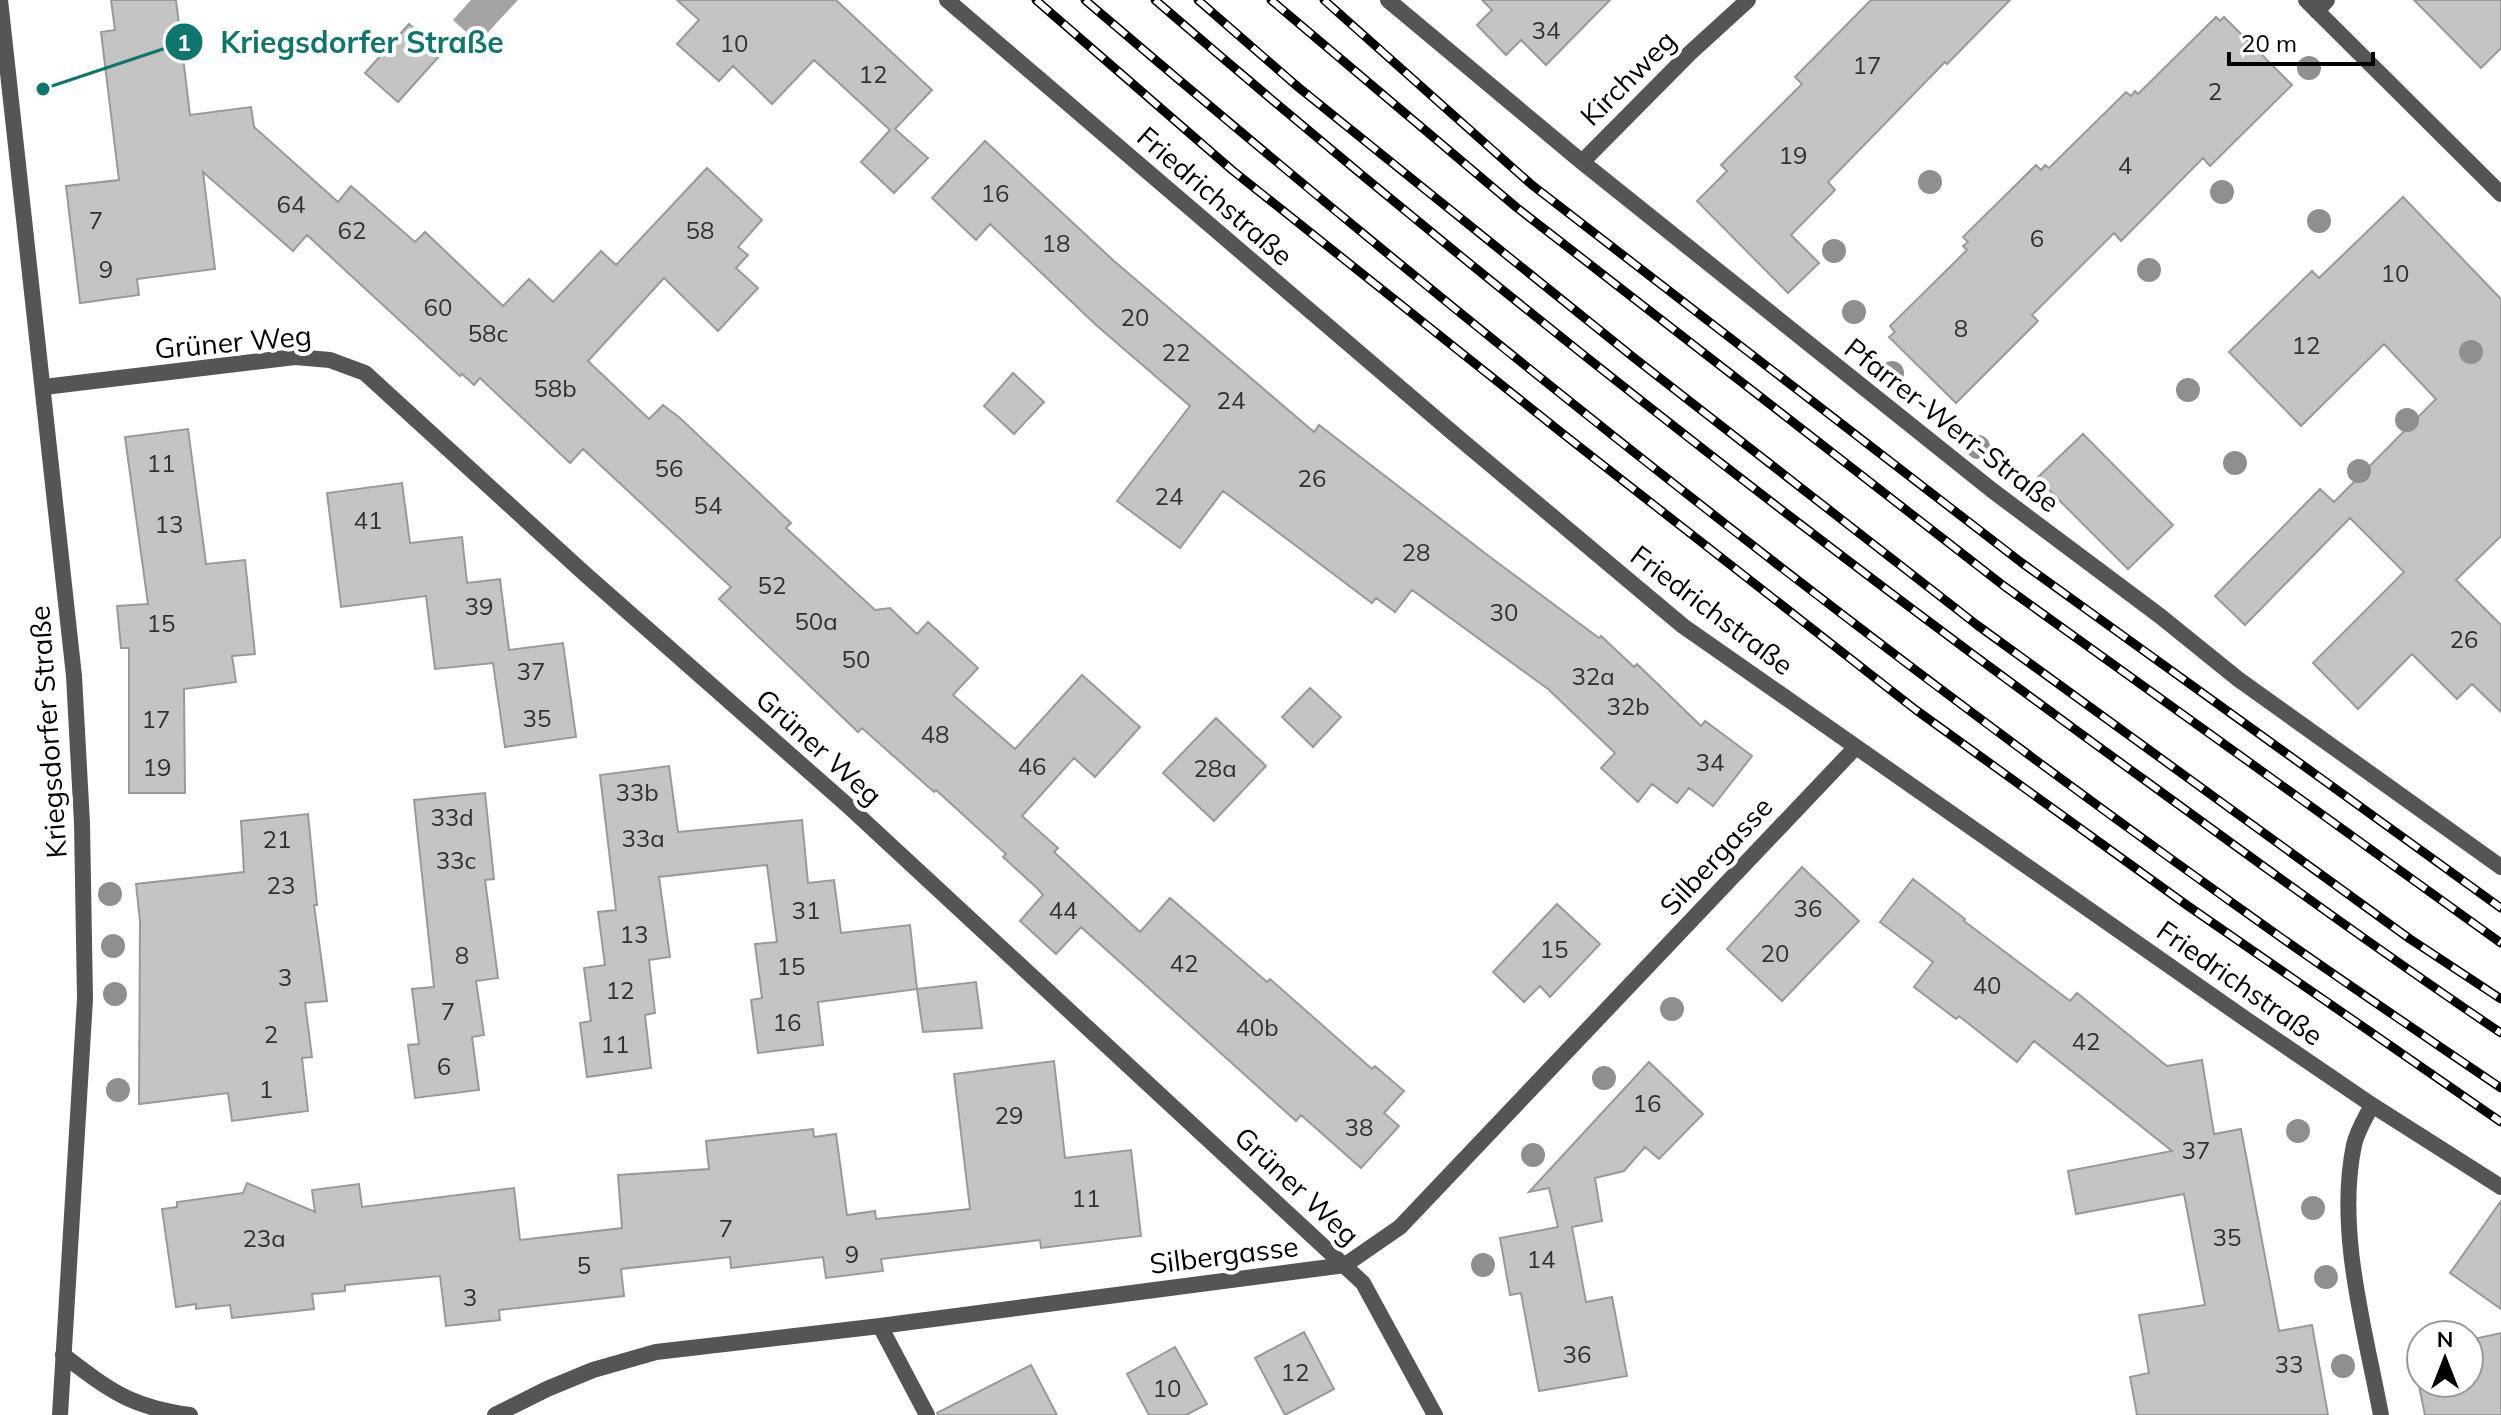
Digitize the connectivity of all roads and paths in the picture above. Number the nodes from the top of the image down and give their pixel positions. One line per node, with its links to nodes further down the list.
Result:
1 (0, 0): 8 (street, Kriegsdorfer Straße)
2 (947, 0): 9 (street, Friedrichstraße)
3 (1388, 0): 6 (street, Pfarrer-Werr-Straße)
4 (1748, 0): 6 (street, Kirchweg)
5 (2317, 4): 7 (street)
6 (1582, 162): 10 (street, Pfarrer-Werr-Straße)
7 (2501, 194)
8 (44, 387): 13 (street, Grüner Weg); 15 (street, Kriegsdorfer Straße)
9 (1855, 748): 11 (street, Friedrichstraße); 13 (street, Silbergasse)
10 (2501, 867)
11 (2372, 1105): 12 (street, Friedrichstraße); 21 (street)
12 (2501, 1187)
13 (1345, 1265): 14 (street, Silbergasse); 20 (street, Grüner Weg)
14 (880, 1326): 18 (street, Silbergasse); 19 (street)
15 (63, 1355): 16 (street, Kriegsdorfer Straße); 17 (street)
16 (60, 1415)
17 (190, 1415)
18 (495, 1415)
19 (927, 1415)
20 (1435, 1415)
21 (2381, 1415)

